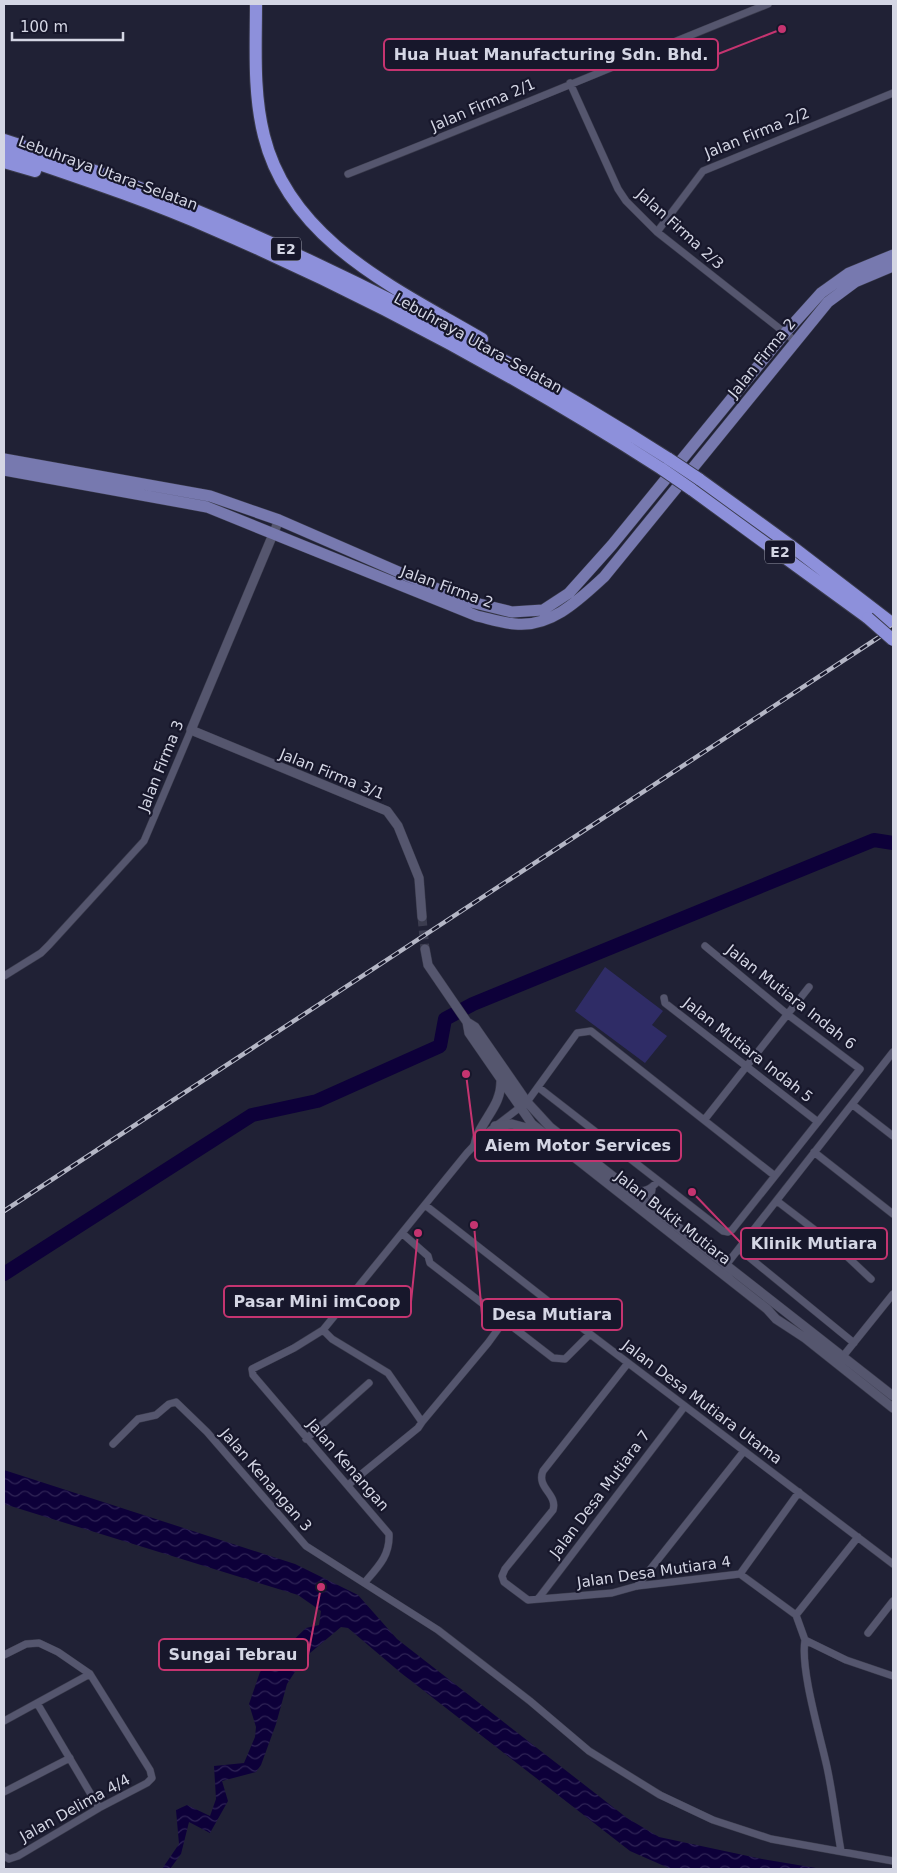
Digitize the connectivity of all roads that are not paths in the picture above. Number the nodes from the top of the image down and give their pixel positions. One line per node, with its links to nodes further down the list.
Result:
1 (256, 4): 15 (highway)
2 (768, 4): 3 (street, Jalan Firma 2/1)
3 (570, 83): 9 (street, Jalan Firma 2/1); 10 (street, Jalan Firma 2/3)
4 (893, 92): 10 (street, Jalan Firma 2/2)
5 (4, 140): 15 (highway, Lebuhraya Utara–Selatan / E2)
6 (4, 152): 8 (highway, Lebuhraya Utara–Selatan / E2)
7 (4, 162): 8 (highway)
8 (68, 174): 17 (highway, Lebuhraya Utara–Selatan / E2)
9 (348, 174)
10 (657, 232): 13 (street, Jalan Firma 2/3)
11 (893, 255): 13 (main road, Jalan Firma 2)
12 (893, 266): 14 (main road, Jalan Firma 2)
13 (785, 333): 14 (street, Jalan Firma 2/3); 19 (main road, Jalan Firma 2)
14 (794, 340): 20 (main road, Jalan Firma 2)
15 (555, 390): 17 (highway, Lebuhraya Utara–Selatan / E2)
16 (4, 459): 19 (main road, Jalan Firma 2)
17 (666, 464): 21 (highway, Lebuhraya Utara–Selatan / E2, bridge)
18 (4, 470): 20 (main road, Jalan Firma 2)
19 (279, 520): 20 (street, Jalan Firma 3)
20 (273, 533): 24 (street, Jalan Firma 3)
21 (873, 615): 22 (highway, Lebuhraya Utara–Selatan / E2); 23 (highway, Lebuhraya Utara–Selatan / E2, bridge)
22 (893, 624)
23 (893, 640)
24 (191, 730): 25 (street, Jalan Firma 3/1); 28 (street, Jalan Firma 3)
25 (422, 917)
26 (705, 946): 31 (street, Jalan Mutiara Indah 6)
27 (425, 949): 32 (street)
28 (4, 976)
29 (809, 987): 31 (street)
30 (664, 998): 34 (street, Jalan Mutiara Indah 5)
31 (788, 1014): 34 (street); 40 (street, Jalan Mutiara Indah 6)
32 (467, 1022): 35 (street, Jalan Bukit Mutiara); 37 (street)
33 (892, 1057): 38 (street)
34 (747, 1066): 39 (street); 40 (street, Jalan Mutiara Indah 5)
35 (501, 1079): 37 (street, Jalan Bukit Mutiara); 44 (street)
36 (538, 1088): 37 (street); 39 (street); 47 (street)
37 (524, 1105): 41 (street); 42 (street, Jalan Bukit Mutiara); 48 (street, Jalan Bukit Mutiara)
38 (853, 1105): 43 (street); 45 (street)
39 (705, 1119): 46 (street)
40 (818, 1122): 46 (street)
41 (495, 1126): 42 (street); 44 (street)
42 (540, 1131): 56 (street, Jalan Bukit Mutiara)
43 (893, 1136)
44 (475, 1145): 51 (street)
45 (814, 1152): 50 (street); 53 (street)
46 (775, 1176): 47 (street)
47 (658, 1181): 49 (street)
48 (627, 1187): 49 (street); 52 (street, Jalan Bukit Mutiara)
49 (652, 1189): 52 (street)
50 (777, 1200): 55 (street); 58 (street)
51 (426, 1205): 54 (street); 63 (street, Jalan Desa Mutiara Utama)
52 (658, 1213): 57 (street, Jalan Bukit Mutiara)
53 (893, 1214)
54 (403, 1234): 61 (street); 62 (street)
55 (739, 1248): 57 (street); 64 (street)
56 (703, 1260): 57 (street); 59 (street, Jalan Bukit Mutiara)
57 (726, 1265): 59 (street); 65 (street, Jalan Bukit Mutiara)
58 (871, 1278)
59 (736, 1286): 65 (street, Jalan Bukit Mutiara)
60 (893, 1294): 64 (street)
61 (504, 1321): 63 (street); 71 (street)
62 (323, 1330): 71 (street); 72 (street, Jalan Kenangan)
63 (590, 1334): 66 (street, Jalan Desa Mutiara Utama)
64 (854, 1343): 65 (street)
65 (841, 1360): 68 (street, Jalan Bukit Mutiara); 70 (street, Jalan Bukit Mutiara)
66 (628, 1363): 69 (street, Jalan Desa Mutiara Utama); 82 (street, Jalan Desa Mutiara 4)
67 (369, 1383): 72 (street)
68 (893, 1396)
69 (684, 1406): 74 (street, Jalan Desa Mutiara Utama); 82 (street, Jalan Desa Mutiara 7)
70 (893, 1408)
71 (422, 1422): 75 (street)
72 (306, 1438): 75 (street, Jalan Kenangan)
73 (113, 1444): 80 (street, Jalan Kenangan 3)
74 (744, 1451): 76 (street, Jalan Desa Mutiara Utama); 81 (street)
75 (348, 1485): 80 (street, Jalan Kenangan)
76 (799, 1492): 77 (street, Jalan Desa Mutiara Utama); 79 (street)
77 (858, 1537): 78 (street, Jalan Desa Mutiara Utama); 85 (street)
78 (893, 1564)
79 (740, 1574): 81 (street, Jalan Desa Mutiara 4); 85 (street, Jalan Desa Mutiara 4)
80 (365, 1582): 96 (street)
81 (638, 1586): 82 (street, Jalan Desa Mutiara 4)
82 (538, 1599)
83 (893, 1601): 84 (street)
84 (890, 1610): 86 (street)
85 (796, 1615): 87 (street)
86 (868, 1633)
87 (805, 1640): 90 (street); 96 (street)
88 (4, 1655): 89 (street)
89 (90, 1674): 91 (street); 95 (street, Jalan Delima 4/4)
90 (893, 1676)
91 (37, 1703): 92 (street); 93 (street)
92 (4, 1721)
93 (70, 1758): 94 (street); 95 (street)
94 (4, 1792)
95 (99, 1808): 97 (street, Jalan Delima 4/4)
96 (841, 1850): 98 (street)
97 (6, 1857)
98 (893, 1861)

